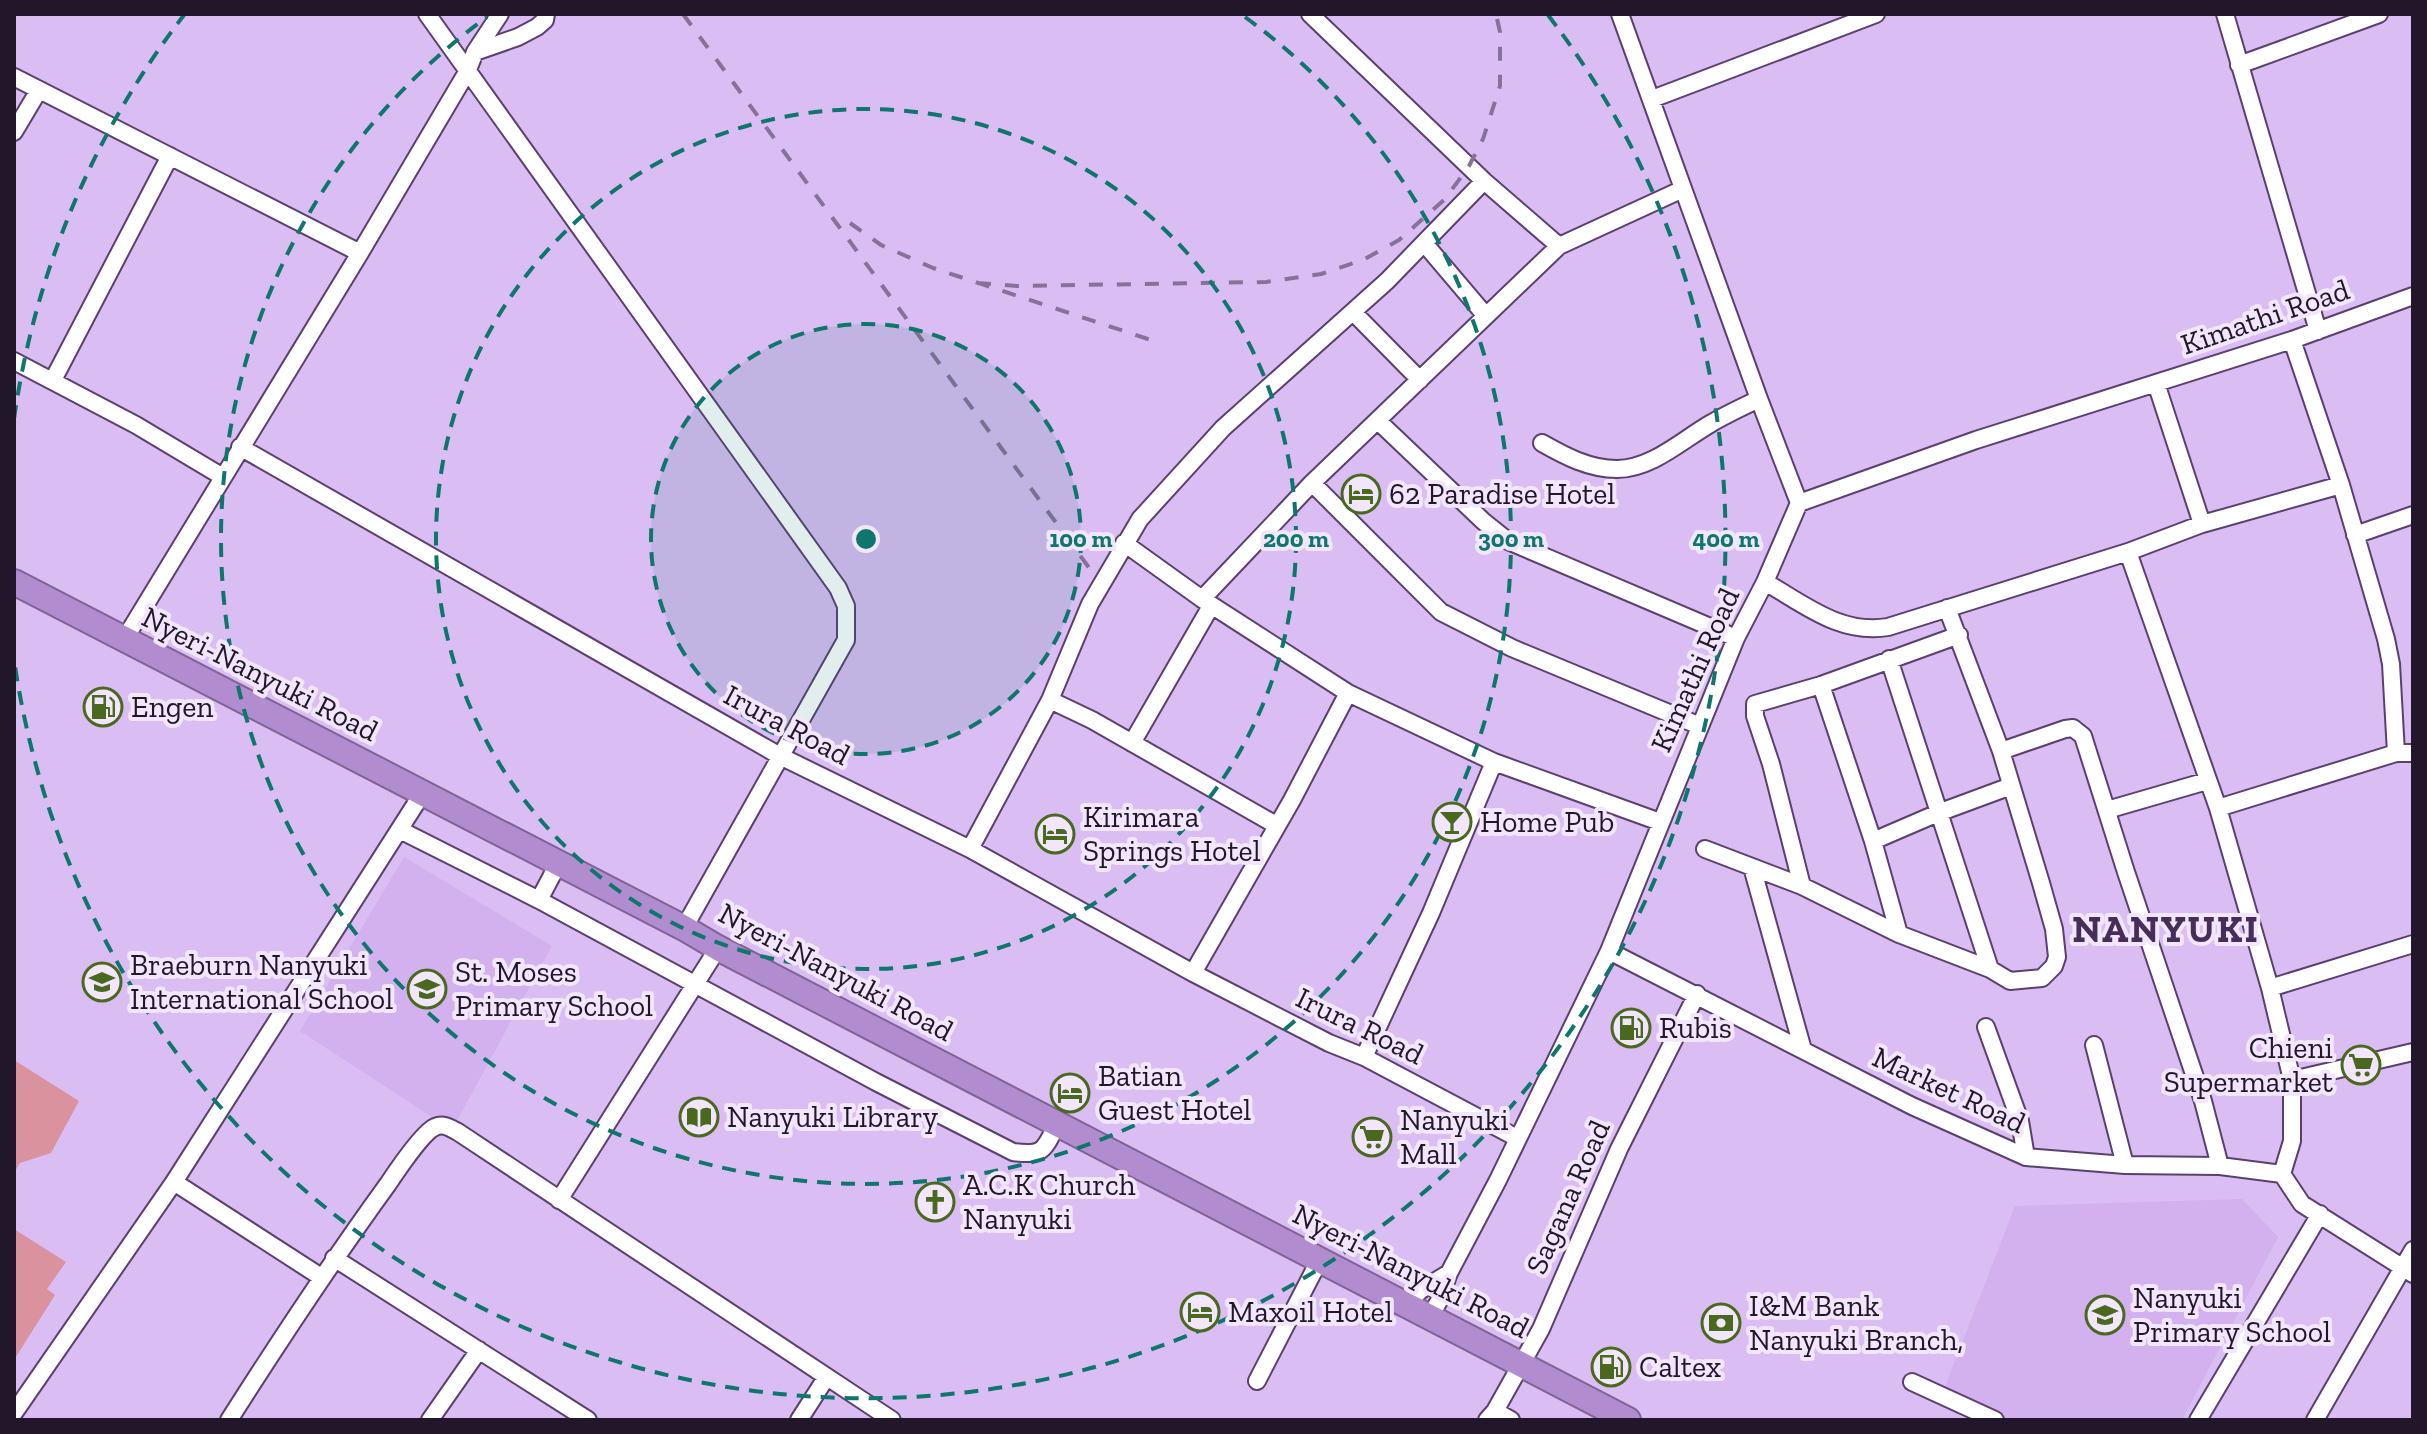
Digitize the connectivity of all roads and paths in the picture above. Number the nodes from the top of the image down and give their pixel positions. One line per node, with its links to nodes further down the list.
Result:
1 (427, 14): 11 (street)
2 (500, 14): 9 (street)
3 (546, 14): 9 (street)
4 (1310, 14): 17 (street)
5 (1620, 14): 14 (street)
6 (1876, 14): 14 (street)
7 (2225, 14): 10 (street)
8 (2379, 14): 10 (street)
9 (475, 52): 11 (street)
10 (2239, 65): 25 (street)
11 (467, 72): 21 (street); 59 (street)
12 (14, 77): 13 (street)
13 (39, 90): 15 (street); 16 (street)
14 (1652, 99): 18 (street)
15 (14, 132)
16 (170, 156): 21 (street); 28 (street)
17 (1484, 181): 19 (street); 20 (street)
18 (1683, 189): 20 (street); 31 (street)
19 (1424, 243): 23 (street); 24 (street)
20 (1559, 246): 24 (street)
21 (360, 253): 34 (street)
22 (2413, 296): 25 (street, Kimathi Road)
23 (1353, 312): 29 (street); 42 (street)
24 (1486, 316): 29 (street)
25 (2318, 331): 26 (street, Kimathi Road)
26 (2292, 340): 30 (street, Kimathi Road); 37 (street)
27 (14, 361): 28 (street)
28 (53, 380): 35 (street)
29 (1420, 380): 32 (street)
30 (2156, 383): 38 (street, Kimathi Road); 40 (street)
31 (1759, 399): 33 (street); 38 (street)
32 (1378, 421): 36 (street); 49 (street)
33 (1542, 443)
34 (240, 447): 35 (street); 59 (street, Irura Road)
35 (223, 477): 50 (street)
36 (1312, 483): 46 (street); 55 (street)
37 (2341, 485): 40 (street); 41 (street)
38 (1799, 503): 45 (street, Kimathi Road)
39 (2413, 515): 41 (street)
40 (2202, 524): 43 (street)
41 (2355, 535): 58 (street)
42 (1124, 543): 46 (street); 54 (street)
43 (2128, 552): 47 (street); 61 (street)
44 (14, 582): 50 (highway, Nyeri-Nanyuki Road)
45 (1765, 582): 47 (street); 49 (street, Kimathi Road)
46 (1206, 603): 53 (street); 56 (street)
47 (1947, 608): 48 (street)
48 (1959, 635): 51 (street); 57 (street)
49 (1736, 638): 55 (street, Kimathi Road)
50 (124, 640): 63 (highway, Nyeri-Nanyuki Road)
51 (1889, 659): 52 (street); 66 (street)
52 (1821, 685): 70 (street); 75 (street)
53 (1348, 693): 60 (street); 68 (street)
54 (1050, 700): 56 (street); 71 (street)
55 (1700, 726): 67 (street, Kimathi Road)
56 (1132, 743): 68 (street)
57 (2001, 751): 62 (street); 65 (street)
58 (2404, 753): 64 (street)
59 (780, 756): 71 (street, Irura Road); 77 (street)
60 (1494, 762): 67 (street); 91 (street)
61 (2207, 781): 64 (street); 65 (street)
62 (2011, 786): 66 (street); 82 (street)
63 (422, 794): 69 (street); 73 (highway, Nyeri-Nanyuki Road)
64 (2218, 808): 85 (street)
65 (2107, 810): 97 (street)
66 (1938, 813): 70 (street); 82 (street)
67 (1660, 822): 81 (street, Kimathi Road)
68 (1276, 825): 83 (street)
69 (400, 830): 76 (street); 99 (street)
70 (1873, 841): 78 (street)
71 (970, 849): 83 (street, Irura Road)
72 (1705, 849): 74 (street)
73 (558, 864): 76 (street); 77 (highway, Nyeri-Nanyuki Road)
74 (1752, 867): 75 (street); 89 (street)
75 (1802, 886): 78 (street)
76 (539, 900): 84 (street)
77 (684, 928): 80 (highway, Nyeri-Nanyuki Road)
78 (1899, 934): 82 (street)
79 (2413, 944): 85 (street)
80 (718, 948): 84 (street); 93 (highway, Nyeri-Nanyuki Road)
81 (1609, 951): 86 (street, Market Road); 94 (street, Kimathi Road)
82 (1990, 969)
83 (1193, 973): 91 (street, Irura Road)
84 (695, 983): 93 (street); 100 (street)
85 (2270, 988): 92 (street)
86 (1697, 994): 89 (street, Market Road); 111 (street, Sagana Road)
87 (1986, 1027): 95 (street)
88 (2094, 1045): 96 (street)
89 (1803, 1050): 95 (street, Market Road)
90 (2413, 1052): 92 (street)
91 (1364, 1057): 94 (street, Irura Road)
92 (2292, 1080): 98 (street)
93 (1057, 1124): 104 (highway, Nyeri-Nanyuki Road)
94 (1517, 1138): 106 (street, Kimathi Road)
95 (2026, 1157): 96 (street, Market Road)
96 (2125, 1165): 97 (street, Market Road)
97 (2220, 1166): 98 (street, Market Road)
98 (2282, 1174): 101 (street)
99 (174, 1182): 107 (street); 115 (street)
100 (559, 1200): 103 (street); 112 (street)
101 (2320, 1214): 105 (street); 125 (street)
102 (2413, 1250): 105 (street)
103 (334, 1258): 107 (street); 110 (street)
104 (1319, 1261): 108 (highway, Nyeri-Nanyuki Road); 113 (street)
105 (2408, 1270): 126 (street)
106 (1449, 1273): 108 (street, Kimathi Road); 109 (street, Kimathi Road)
107 (321, 1277): 117 (street)
108 (1405, 1305): 109 (highway, Nyeri-Nanyuki Road)
109 (1429, 1318): 111 (highway, Nyeri-Nanyuki Road)
110 (479, 1350): 118 (street); 119 (street)
111 (1522, 1365): 116 (street, Sagana Road); 123 (highway, Nyeri-Nanyuki Road)
112 (826, 1378): 120 (street); 121 (street)
113 (1257, 1381)
114 (1912, 1382): 124 (street)
115 (14, 1413)
116 (1491, 1416): 122 (street)
117 (229, 1420)
118 (430, 1420)
119 (588, 1420)
120 (799, 1420)
121 (892, 1420)
122 (1511, 1420)
123 (1628, 1420)
124 (1995, 1420)
125 (2198, 1420)
126 (2315, 1420)

